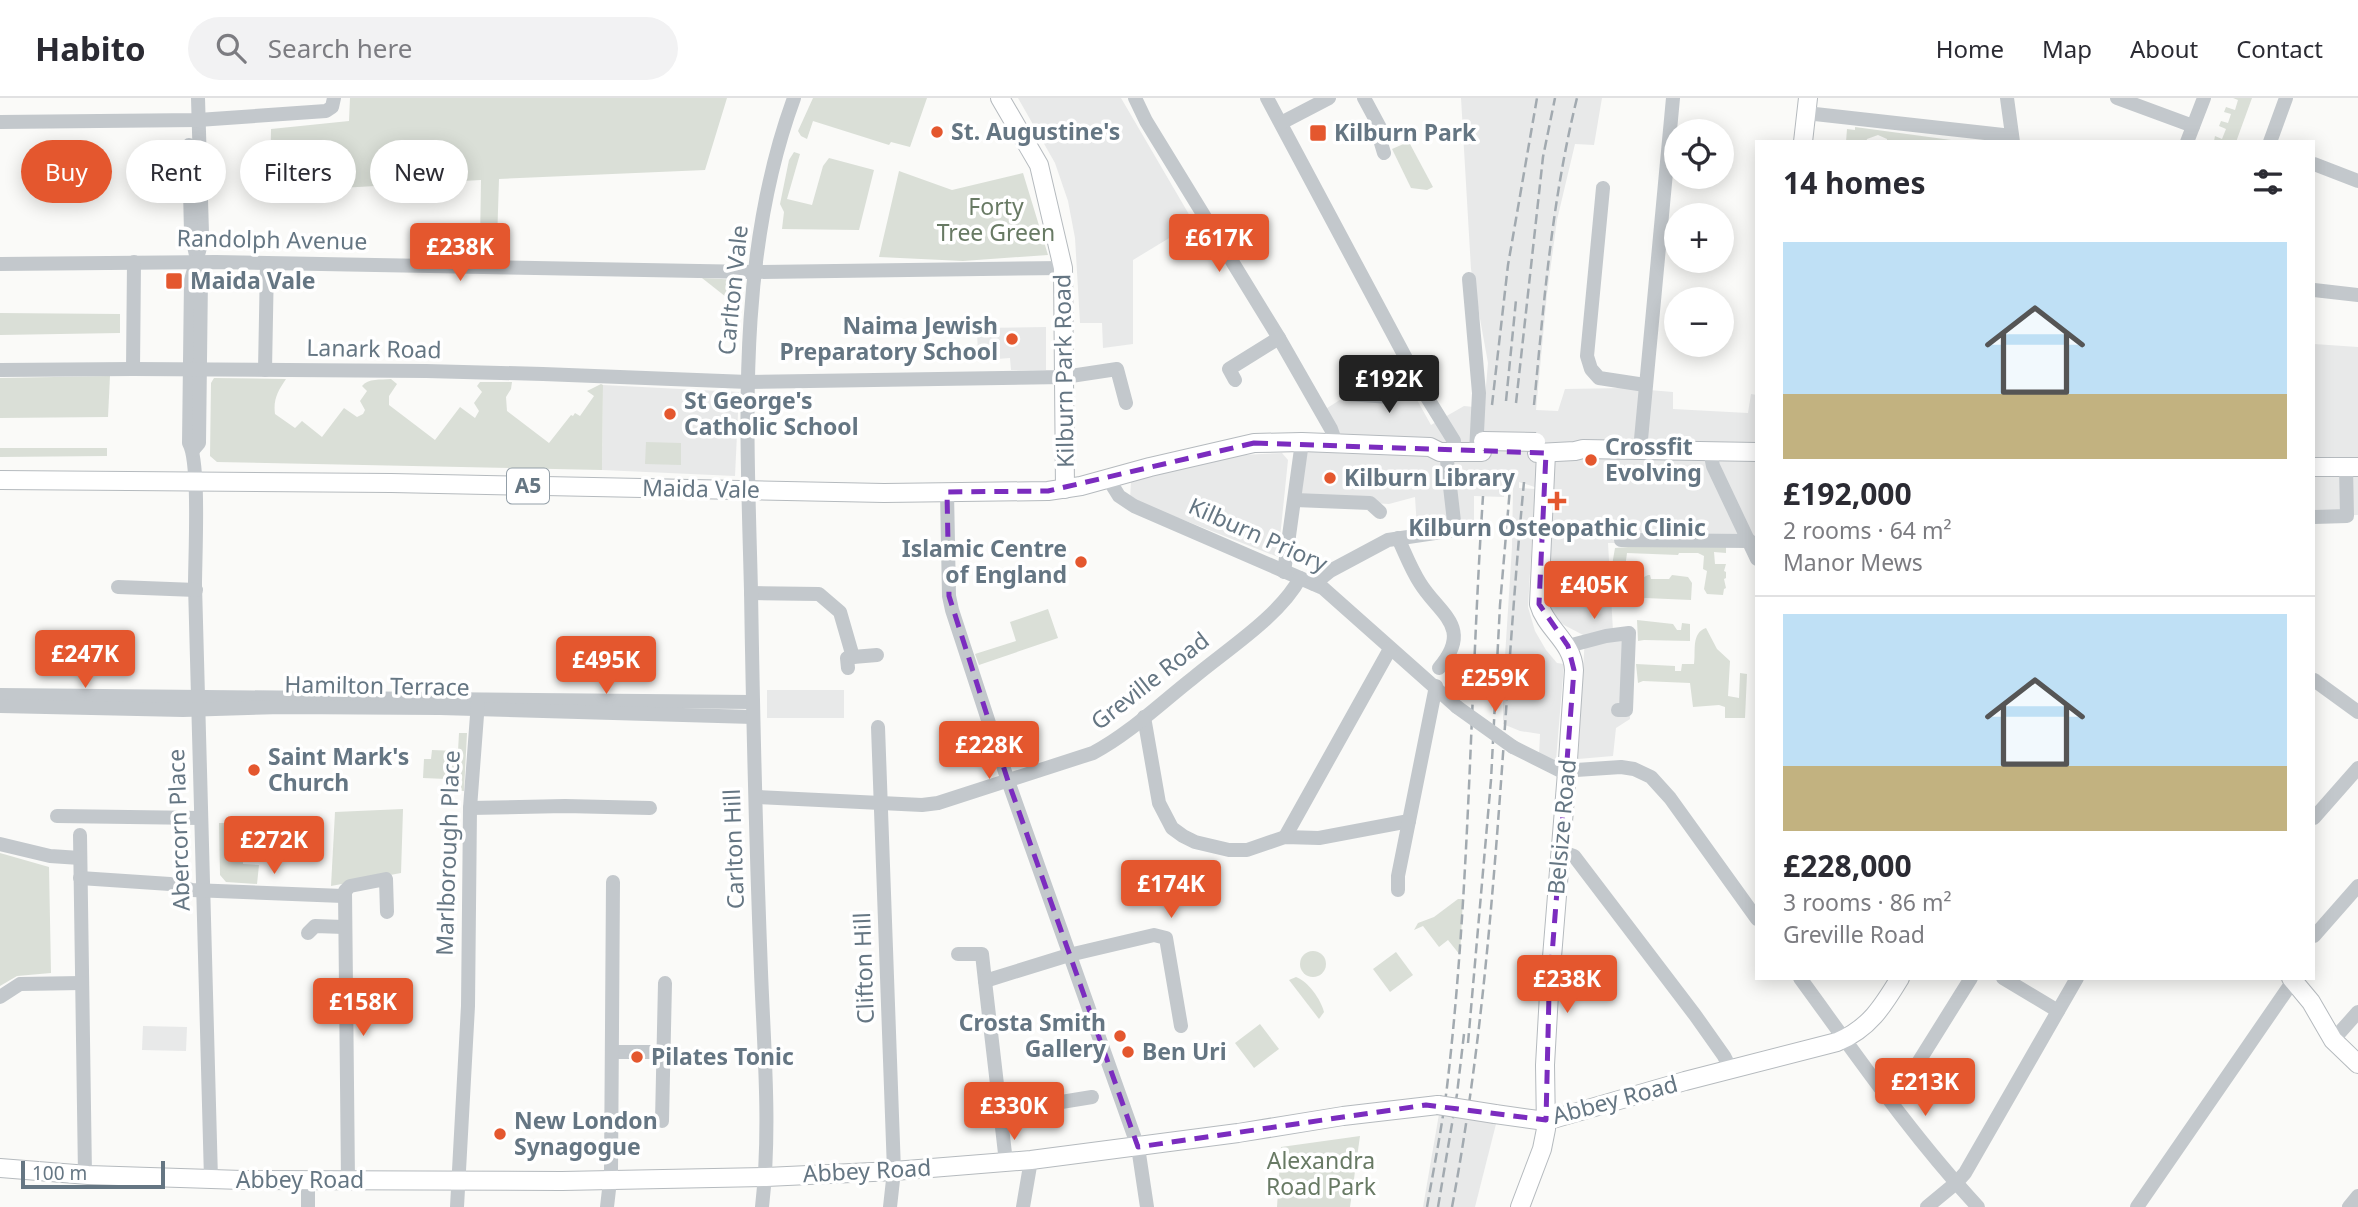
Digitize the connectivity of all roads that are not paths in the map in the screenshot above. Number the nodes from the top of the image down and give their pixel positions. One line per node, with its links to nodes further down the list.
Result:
1 (189, 98): 16 (street)
2 (198, 98): 16 (street)
3 (793, 98): 33 (street, Carlton Vale)
4 (1000, 98): 32 (main road, Kilburn Park Road)
5 (1135, 98): 37 (street)
6 (1266, 98): 18 (street)
7 (1329, 98): 18 (street)
8 (1364, 98): 24 (street)
9 (1672, 98): 46 (street)
10 (2007, 98): 20 (street)
11 (2117, 98): 19 (street)
12 (2204, 98): 19 (street)
13 (2286, 98): 23 (street)
14 (334, 99): 16 (street)
15 (1807, 106): 20 (street); 21 (main road)
16 (193, 120): 17 (street); 29 (street, Abercorn Place)
17 (0, 122)
18 (1281, 123): 45 (street)
19 (2193, 126): 22 (street)
20 (2012, 139)
21 (1803, 140)
22 (2188, 140)
23 (2271, 140)
24 (1384, 153)
25 (2315, 164): 26 (street)
26 (2358, 181)
27 (1603, 188): 46 (street)
28 (134, 262): 29 (street, Randolph Avenue); 31 (street, Randolph Avenue); 38 (street)
29 (197, 262): 30 (street, Randolph Avenue); 41 (street, Abercorn Place)
30 (267, 263): 33 (street, Randolph Avenue); 40 (street)
31 (0, 264)
32 (1063, 268): 33 (street, Randolph Avenue); 42 (main road, Kilburn Park Road)
33 (753, 272): 44 (street, Carlton Vale)
34 (1469, 279): 51 (street)
35 (2315, 290): 36 (street)
36 (2358, 295)
37 (1279, 338): 43 (street); 50 (street)
38 (133, 369): 39 (street, Lanark Road); 41 (street, Lanark Road)
39 (0, 370)
40 (265, 370): 41 (street, Lanark Road); 44 (street, Lanark Road)
41 (195, 371): 60 (street, Abercorn Place)
42 (1064, 377): 44 (street, Lanark Road); 48 (street, Lanark Road); 61 (main road, Kilburn Park Road)
43 (1235, 380)
44 (748, 382): 62 (street, Carlton Vale)
45 (1420, 384): 47 (street); 51 (street)
46 (1645, 385): 53 (street)
47 (1349, 394)
48 (1126, 403)
49 (1302, 442): 50 (main road, A5); 58 (main road, A5); 64 (street)
50 (1336, 443): 51 (main road, A5)
51 (1465, 447): 52 (main road, A5, bridge); 67 (street)
52 (1539, 449): 53 (main road, A5); 76 (main road)
53 (1640, 450): 54 (main road, A5)
54 (1710, 451): 55 (main road, A5); 69 (street)
55 (1755, 452)
56 (2315, 467): 57 (main road)
57 (2352, 467): 66 (street)
58 (1116, 478): 61 (main road, A5); 71 (street, Kilburn Priory)
59 (0, 480): 60 (main road, Maida Vale / A5)
60 (194, 481): 62 (main road, Maida Vale / A5); 74 (street, Abercorn Place)
61 (1065, 489): 63 (main road, Maida Vale / A5)
62 (748, 491): 63 (main road, Maida Vale / A5); 75 (street, Carlton Hill)
63 (947, 492): 94 (street)
64 (1295, 500): 65 (street); 71 (street)
65 (1380, 512)
66 (2315, 517)
67 (1398, 538): 72 (street); 79 (street)
68 (1620, 540): 69 (street)
69 (1750, 541): 70 (street)
70 (1755, 554)
71 (1284, 572): 72 (street, Kilburn Priory)
72 (1307, 581): 77 (street, Kilburn Priory); 90 (street, Greville Road)
73 (118, 587): 74 (street)
74 (195, 590): 84 (street, Abercorn Place)
75 (751, 593): 78 (street); 83 (street, Carlton Hill)
76 (1568, 646): 87 (street); 93 (main road, Belsize Road)
77 (1390, 649): 80 (street, Kilburn Priory); 104 (street)
78 (877, 655)
79 (1439, 668)
80 (1436, 686): 93 (street, Kilburn Priory, bridge); 102 (street)
81 (2316, 688): 88 (street)
82 (0, 695): 84 (street, Hamilton Terrace)
83 (752, 702): 85 (street, Hamilton Terrace); 89 (street, Carlton Hill)
84 (199, 704): 85 (street, Hamilton Terrace); 86 (street, Hamilton Terrace); 101 (street, Abercorn Place)
85 (478, 704): 89 (street, Hamilton Terrace); 97 (street, Marlborough Place)
86 (0, 706)
87 (1618, 710)
88 (2358, 712)
89 (753, 717): 95 (street, Carlton Hill)
90 (1144, 717): 94 (street, Greville Road); 104 (street)
91 (878, 727): 96 (street, Clifton Hill)
92 (2358, 768): 100 (street)
93 (1568, 771): 106 (main road, Belsize Road); 115 (street)
94 (1008, 781): 96 (street, Greville Road); 120 (street)
95 (757, 797): 96 (street, Greville Road); 152 (street, Carlton Hill)
96 (881, 803): 150 (street, Clifton Hill)
97 (470, 808): 98 (street); 157 (street, Marlborough Place)
98 (650, 808)
99 (57, 816): 101 (street)
100 (2315, 817)
101 (201, 818): 111 (street, Abercorn Place)
102 (1409, 821): 104 (street); 112 (street)
103 (80, 835): 107 (street)
104 (1285, 837)
105 (0, 844): 107 (street)
106 (1560, 851): 140 (street); 144 (main road, Belsize Road)
107 (80, 858): 108 (street)
108 (80, 878): 111 (street); 129 (street)
109 (613, 882): 137 (street)
110 (2358, 886): 118 (street)
111 (204, 890): 113 (street); 153 (street, Abercorn Place)
112 (1398, 890)
113 (343, 896): 114 (street); 116 (street)
114 (387, 912)
115 (1755, 916)
116 (344, 927): 117 (street); 155 (street)
117 (308, 933)
118 (2315, 935)
119 (958, 954): 128 (street)
120 (1069, 955): 128 (street); 134 (street); 141 (street)
121 (1801, 980): 135 (street)
122 (1899, 980): 135 (main road, Abbey Road)
123 (1970, 980): 142 (street)
124 (2006, 980): 132 (street)
125 (2076, 980): 132 (street)
126 (2291, 980): 170 (street)
127 (2293, 980): 136 (main road)
128 (985, 981): 148 (street)
129 (82, 983): 131 (street); 151 (street)
130 (665, 983): 138 (street)
131 (0, 997)
132 (2058, 1011): 158 (street)
133 (2358, 1012): 136 (street)
134 (1181, 1026)
135 (1844, 1039): 140 (main road, Abbey Road); 142 (street)
136 (2333, 1040): 139 (main road)
137 (612, 1052): 138 (street); 156 (street)
138 (664, 1052): 145 (street)
139 (2358, 1064)
140 (1731, 1070): 144 (main road, Abbey Road)
141 (1104, 1093): 143 (street); 146 (street)
142 (1884, 1095): 158 (street)
143 (1043, 1105)
144 (1546, 1120): 146 (main road, Abbey Road, bridge); 167 (main road, Belsize Road)
145 (662, 1121)
146 (1138, 1147): 147 (main road, Abbey Road); 166 (street)
147 (1031, 1160): 148 (main road, Abbey Road); 165 (street)
148 (1006, 1162): 150 (main road, Abbey Road)
149 (0, 1168): 151 (main road, Abbey Road)
150 (894, 1171): 152 (main road, Abbey Road); 164 (street, Clifton Hill)
151 (85, 1175): 153 (main road, Abbey Road)
152 (766, 1177): 156 (main road, Abbey Road); 163 (street, Carlton Hill)
153 (211, 1179): 154 (main road, Abbey Road)
154 (308, 1180): 155 (main road, Abbey Road); 160 (street)
155 (348, 1180): 157 (main road, Abbey Road)
156 (611, 1180): 157 (main road, Abbey Road); 162 (street)
157 (460, 1181): 161 (street, Marlborough Place)
158 (1956, 1183): 168 (street); 169 (street)
159 (2358, 1196): 171 (street)
160 (307, 1207)
161 (457, 1207)
162 (607, 1207)
163 (762, 1207)
164 (890, 1207)
165 (1023, 1207)
166 (1147, 1207)
167 (1520, 1207)
168 (1927, 1207)
169 (1978, 1207)
170 (2137, 1207)
171 (2349, 1207)

